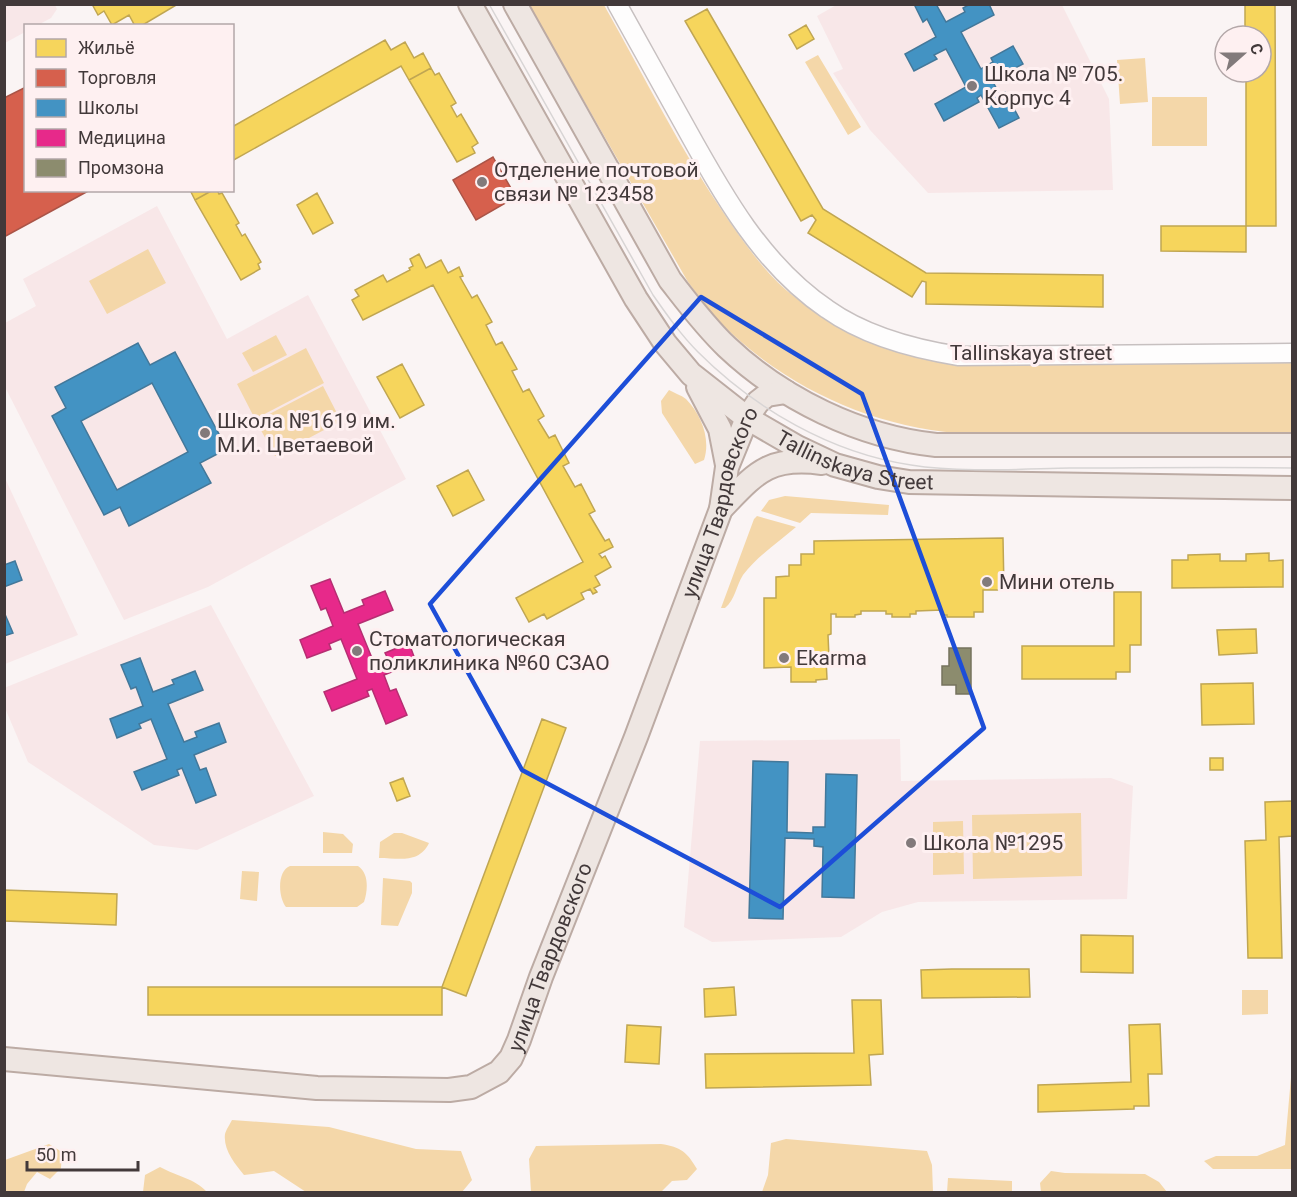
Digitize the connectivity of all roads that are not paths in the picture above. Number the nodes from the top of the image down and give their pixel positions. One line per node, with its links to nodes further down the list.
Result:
1 (470, 4): 5 (main road, Tallinskaya Street)
2 (515, 4): 6 (main road, Tallinskaya Street)
3 (617, 4): 4 (street, Tallinskaya street)
4 (1293, 352)
5 (691, 374): 7 (main road, Tallinskaya Street); 10 (main road)
6 (786, 392): 7 (main road, улица Твардовского); 8 (main road, Tallinskaya Street)
7 (747, 418): 9 (main road, Tallinskaya Street); 10 (main road, улица Твардовского)
8 (1293, 446)
9 (835, 465): 11 (main road, Tallinskaya Street); 12 (main road)
10 (727, 467): 12 (main road, улица Твардовского)
11 (1293, 488)
12 (721, 509): 13 (main road, улица Твардовского)
13 (4, 1059)

